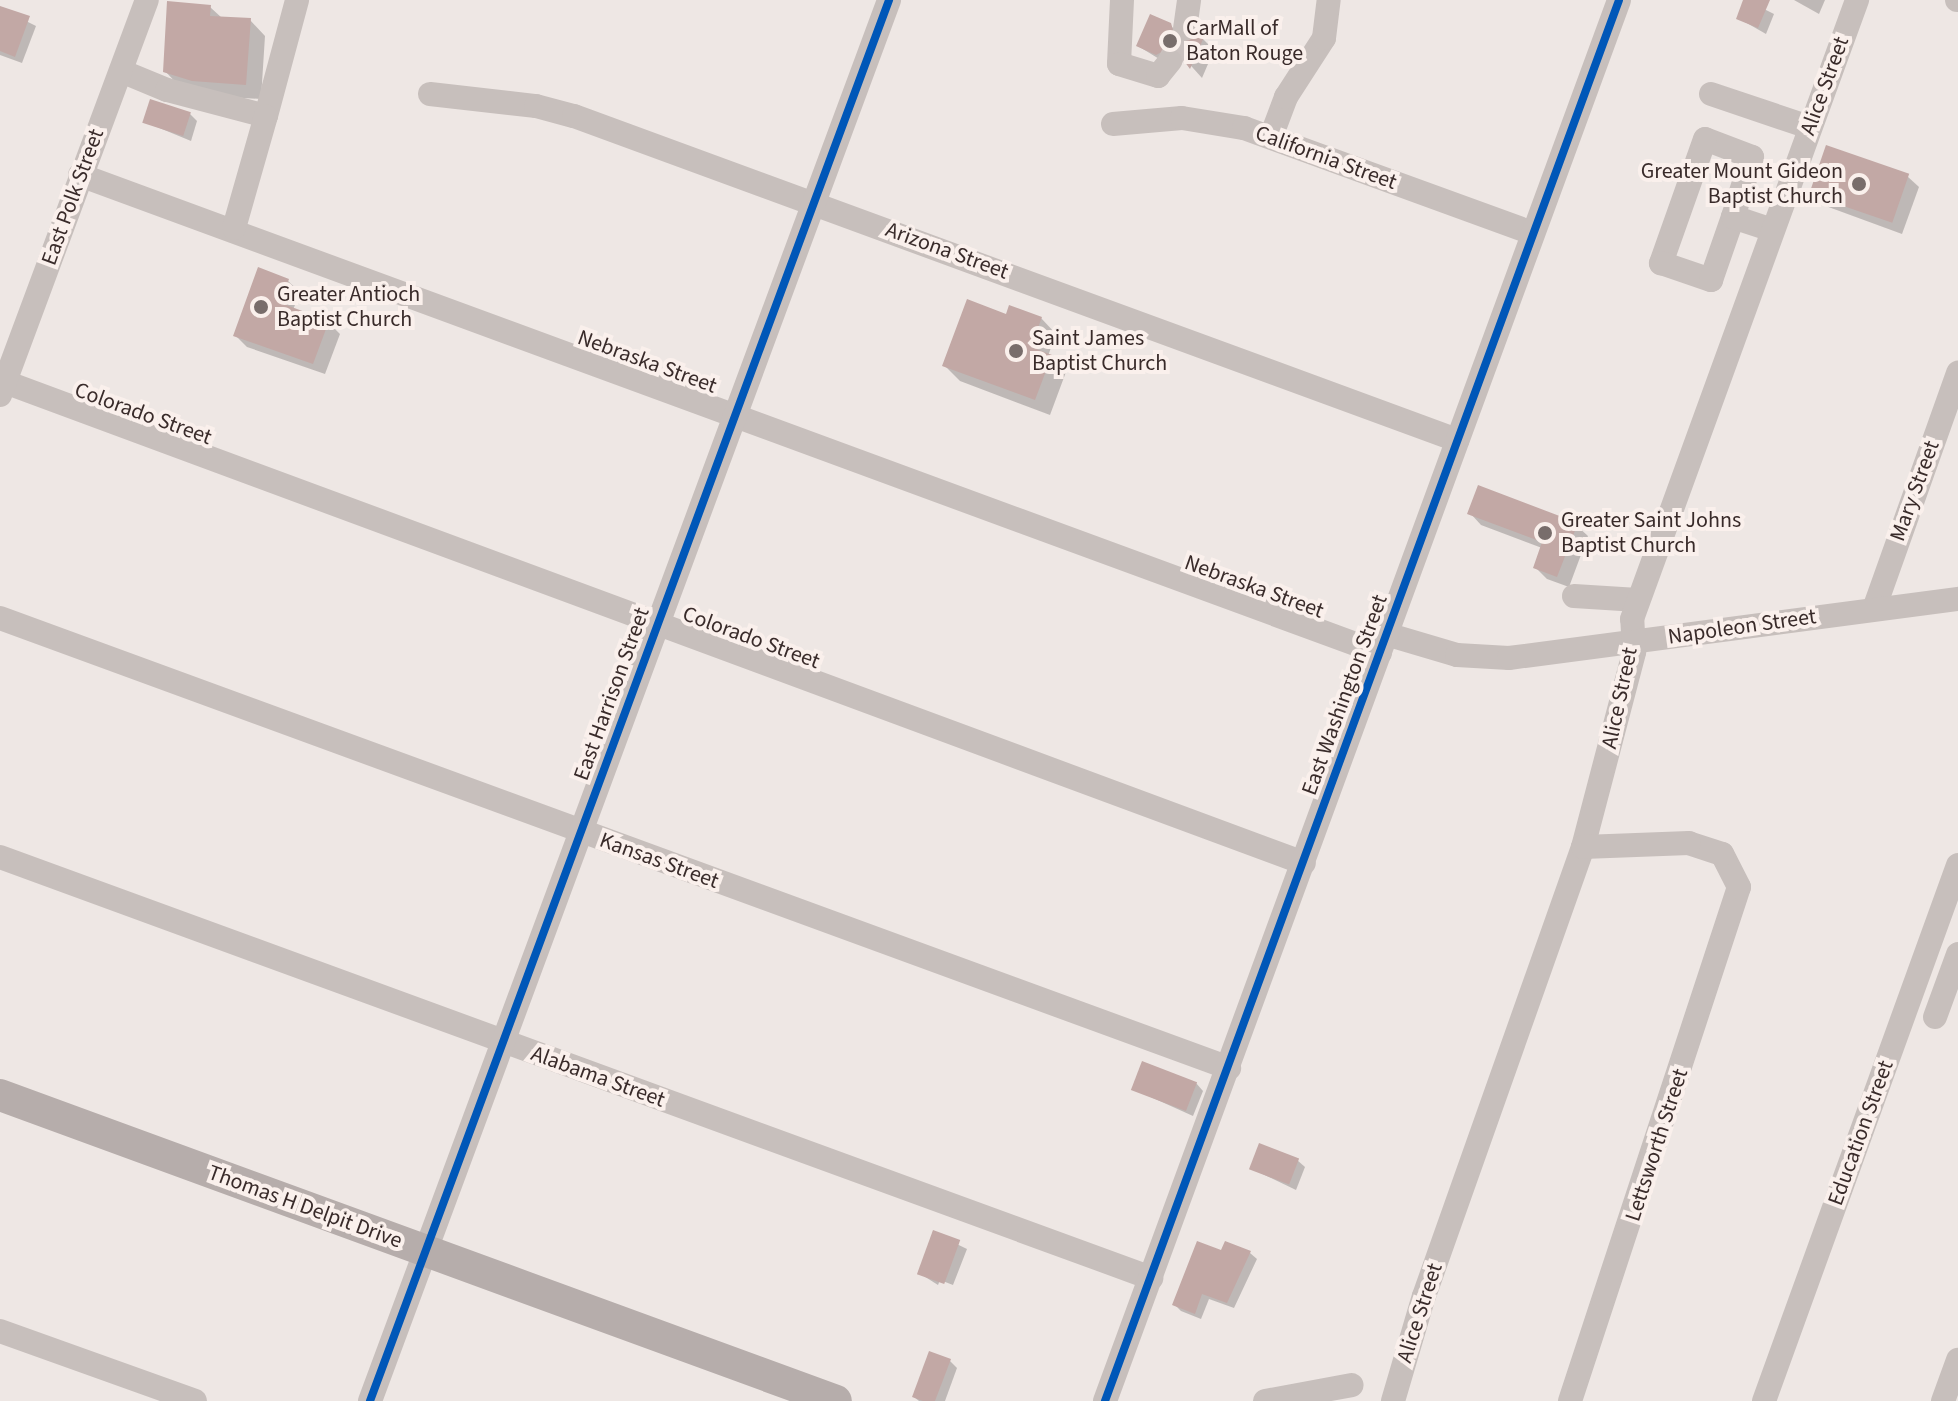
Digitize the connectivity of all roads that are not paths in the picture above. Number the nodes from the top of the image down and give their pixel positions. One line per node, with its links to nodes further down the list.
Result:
1 (147, 0): 11 (street, East Polk Street)
2 (297, 0): 14 (street)
3 (889, 0): 19 (street, East Harrison Street)
4 (1122, 0): 10 (street)
5 (1189, 0): 9 (street)
6 (1329, 0): 17 (street)
7 (1619, 0): 23 (street, East Washington Street)
8 (1857, 0): 16 (street, Alice Street)
9 (1185, 29)
10 (1170, 61)
11 (121, 71): 14 (street); 18 (street, East Polk Street)
12 (430, 94): 19 (street, Arizona Street)
13 (1711, 94): 16 (street)
14 (266, 116): 21 (street)
15 (1113, 124): 17 (street, California Street)
16 (1809, 127): 22 (street, Alice Street)
17 (1271, 137): 23 (street, California Street)
18 (80, 175): 21 (street, Nebraska Street); 25 (street, East Polk Street)
19 (814, 202): 26 (street, East Harrison Street); 27 (street, Arizona Street)
20 (1733, 217): 20 (street); 22 (street)
21 (234, 228): 26 (street, Nebraska Street)
22 (1772, 230): 30 (street, Alice Street)
23 (1532, 233): 27 (street, East Washington Street)
24 (1958, 373): 31 (street, Mary Street)
25 (2, 388): 33 (street, Colorado Street)
26 (734, 413): 33 (street, East Harrison Street); 35 (street, Nebraska Street)
27 (1457, 440): 35 (street, East Washington Street)
28 (1574, 596): 30 (street)
29 (1958, 599): 31 (street, Napoleon Street)
30 (1638, 600): 34 (street, Alice Street)
31 (1874, 609): 34 (street, Napoleon Street)
32 (0, 618): 36 (street, Kansas Street)
33 (657, 622): 36 (street, East Harrison Street); 39 (street, Colorado Street)
34 (1633, 640): 35 (street, Napoleon Street); 37 (street, Alice Street)
35 (1383, 643): 39 (street, East Washington Street)
36 (580, 832): 44 (street, East Harrison Street); 45 (street, Kansas Street)
37 (1583, 847): 57 (street, Alice Street); 58 (street, Lettsworth Street)
38 (0, 857): 44 (street, Alabama Street)
39 (1304, 863): 45 (street, East Washington Street)
40 (1958, 865): 42 (street, Education Street)
41 (1958, 954): 43 (street)
42 (1905, 1011): 43 (street); 59 (street, Education Street)
43 (1947, 1019)
44 (504, 1042): 47 (street, East Harrison Street); 48 (street, Alabama Street)
45 (1229, 1068): 48 (street, East Washington Street)
46 (0, 1095): 47 (main road, Thomas H Delpit Drive)
47 (427, 1252): 53 (street, East Harrison Street); 54 (main road, Thomas H Delpit Drive)
48 (1151, 1278): 55 (street, East Washington Street)
49 (0, 1331): 52 (street)
50 (1958, 1360): 60 (street)
51 (1352, 1385): 56 (street)
52 (195, 1401)
53 (370, 1401)
54 (836, 1401)
55 (1105, 1401)
56 (1265, 1401)
57 (1393, 1401)
58 (1570, 1401)
59 (1764, 1401)
60 (1943, 1401)

